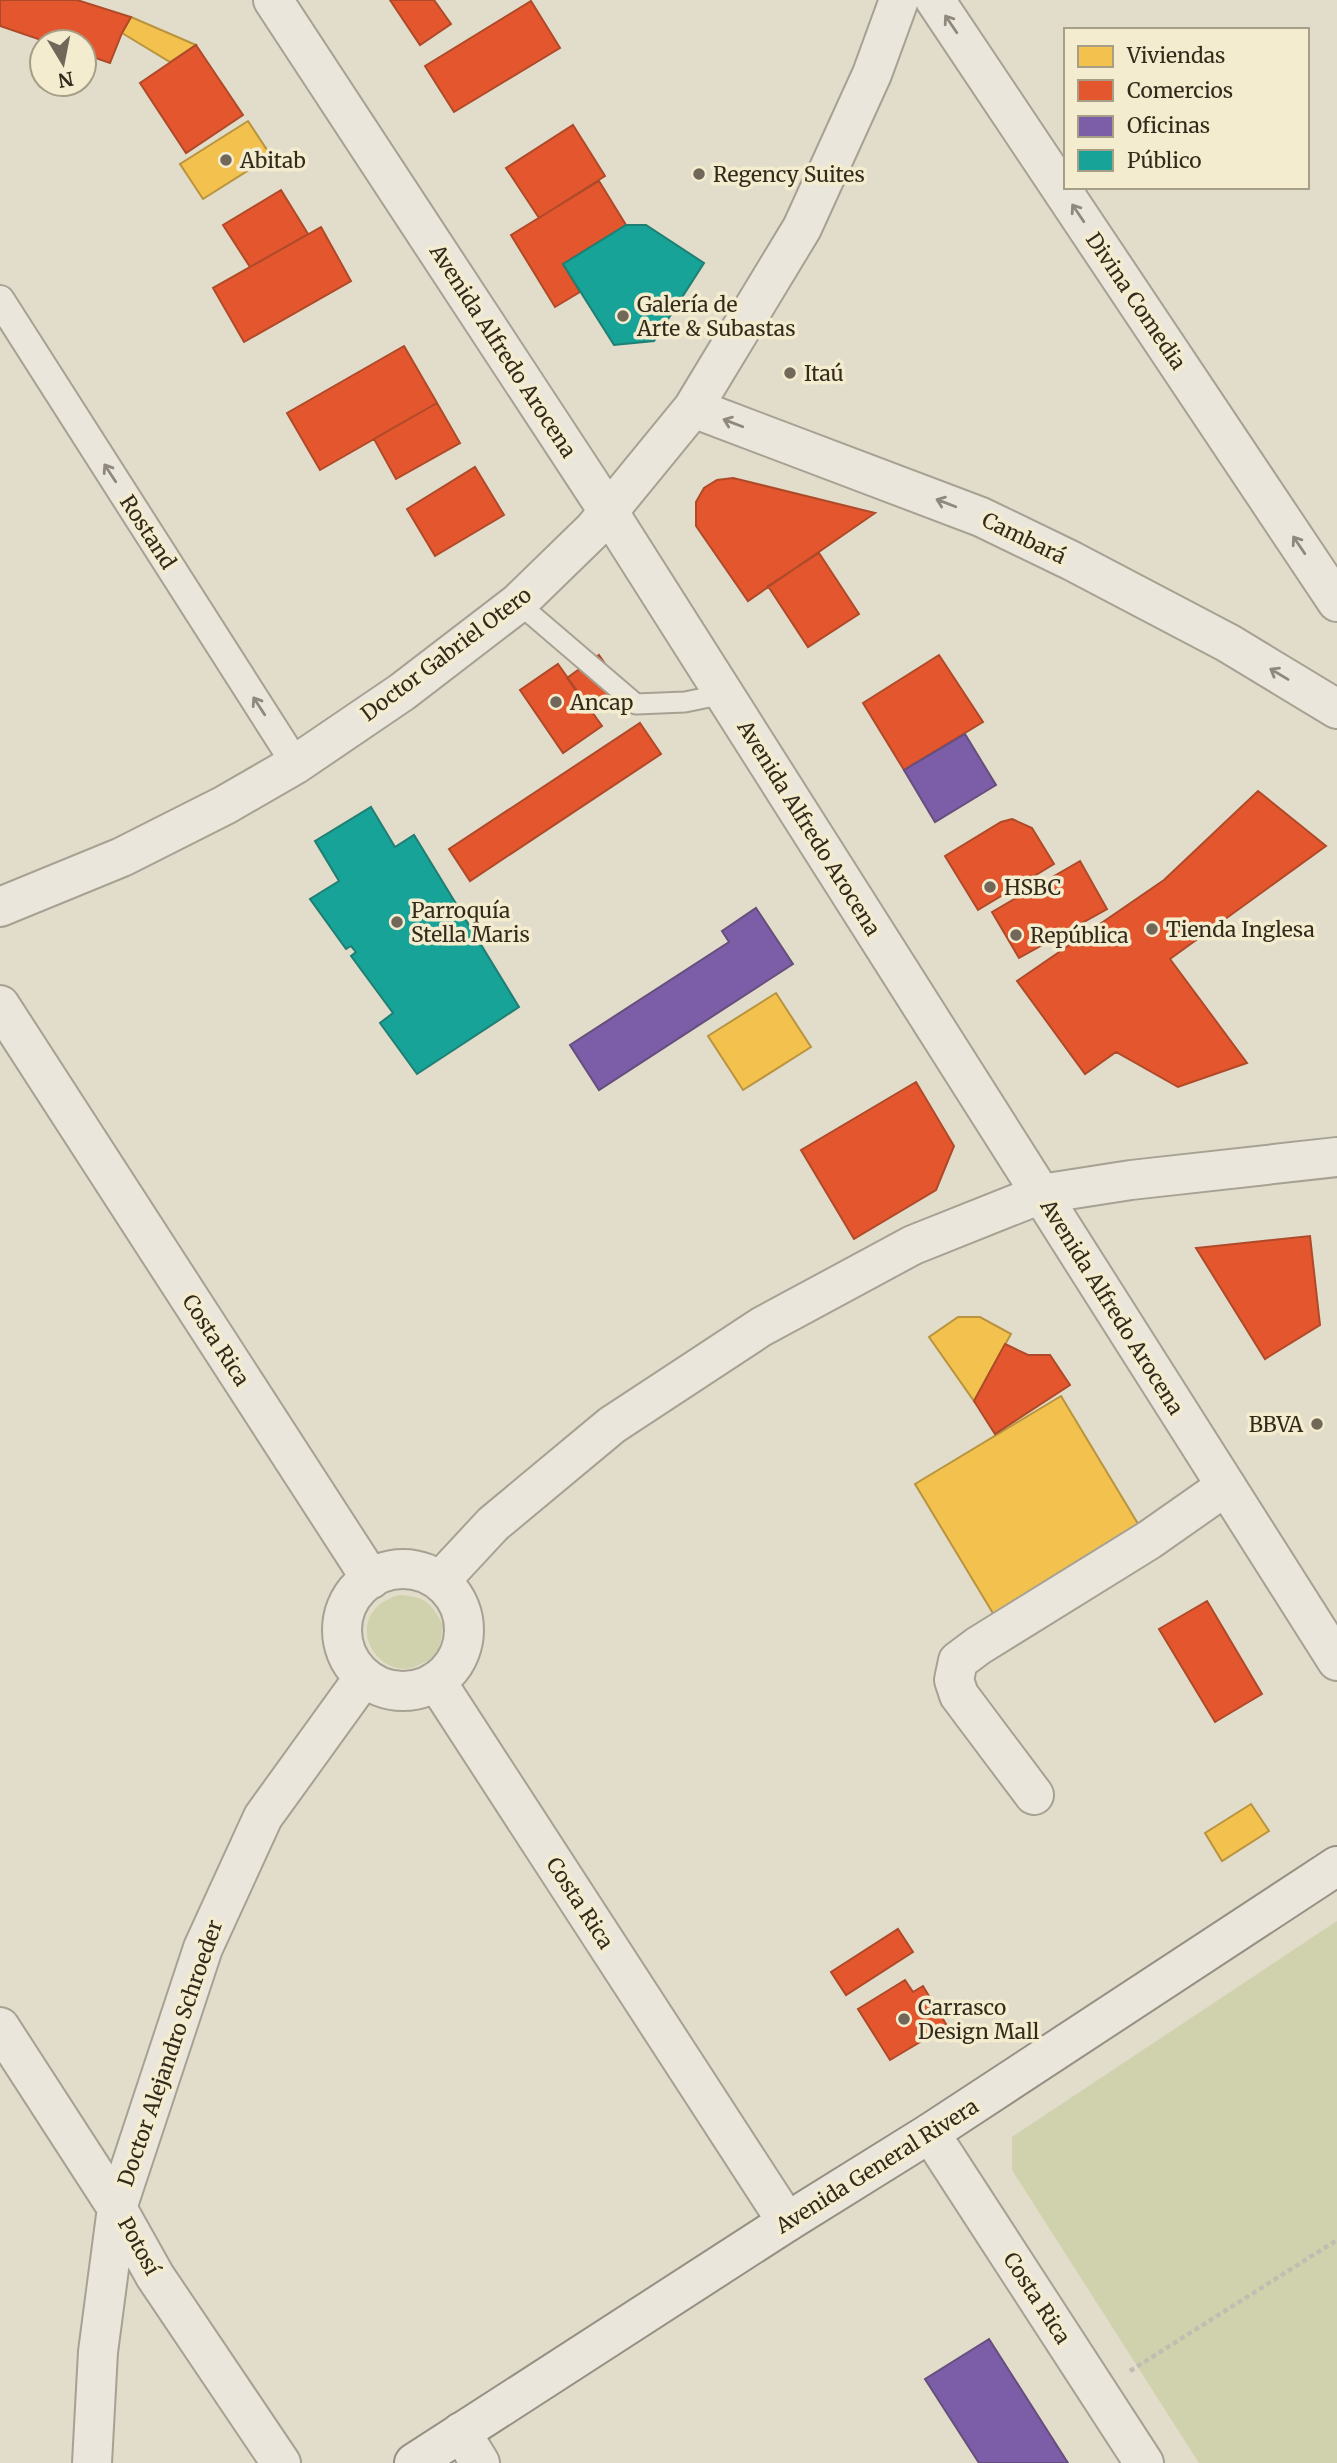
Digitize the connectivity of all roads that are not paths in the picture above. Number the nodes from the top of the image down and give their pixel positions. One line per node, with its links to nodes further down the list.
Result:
1 (273, 0): 6 (street, Avenida Alfredo Arocena)
2 (899, 0): 5 (street, Doctor Gabriel Otero)
3 (935, 0): 7 (street, Divina Comedia, one-way to 3)
4 (0, 300): 11 (street, Rostand, one-way to 4)
5 (693, 408): 6 (street, Doctor Gabriel Otero); 10 (street, Cambará, one-way to 5)
6 (608, 511): 8 (street, Doctor Gabriel Otero); 9 (street, Avenida Alfredo Arocena)
7 (1337, 602)
8 (518, 603): 9 (lane); 11 (street, Doctor Gabriel Otero)
9 (724, 694): 15 (street, Avenida Alfredo Arocena)
10 (1337, 709)
11 (296, 764): 12 (street, Doctor Gabriel Otero)
12 (0, 908)
13 (0, 1005): 17 (street, Costa Rica)
14 (1337, 1157): 15 (street)
15 (1041, 1194): 16 (street, Avenida Alfredo Arocena); 18 (street)
16 (1226, 1486): 19 (street, Avenida Alfredo Arocena); 22 (street)
17 (370, 1578): 18 (street); 20 (street)
18 (440, 1581): 21 (street)
19 (1337, 1661)
20 (364, 1677): 21 (street); 26 (street, Doctor Alejandro Schroeder)
21 (436, 1681): 27 (street, Costa Rica)
22 (1034, 1795)
23 (1337, 1866): 25 (street, Avenida General Rivera)
24 (0, 2026): 26 (street, Potosí)
25 (930, 2133): 27 (street, Avenida General Rivera); 32 (street, Costa Rica)
26 (117, 2208): 29 (street, Doctor Alejandro Schroeder); 30 (street, Potosí)
27 (787, 2222): 28 (street, Avenida General Rivera)
28 (471, 2448): 31 (street, Avenida General Rivera)
29 (92, 2463)
30 (281, 2463)
31 (414, 2463)
32 (1144, 2463)

